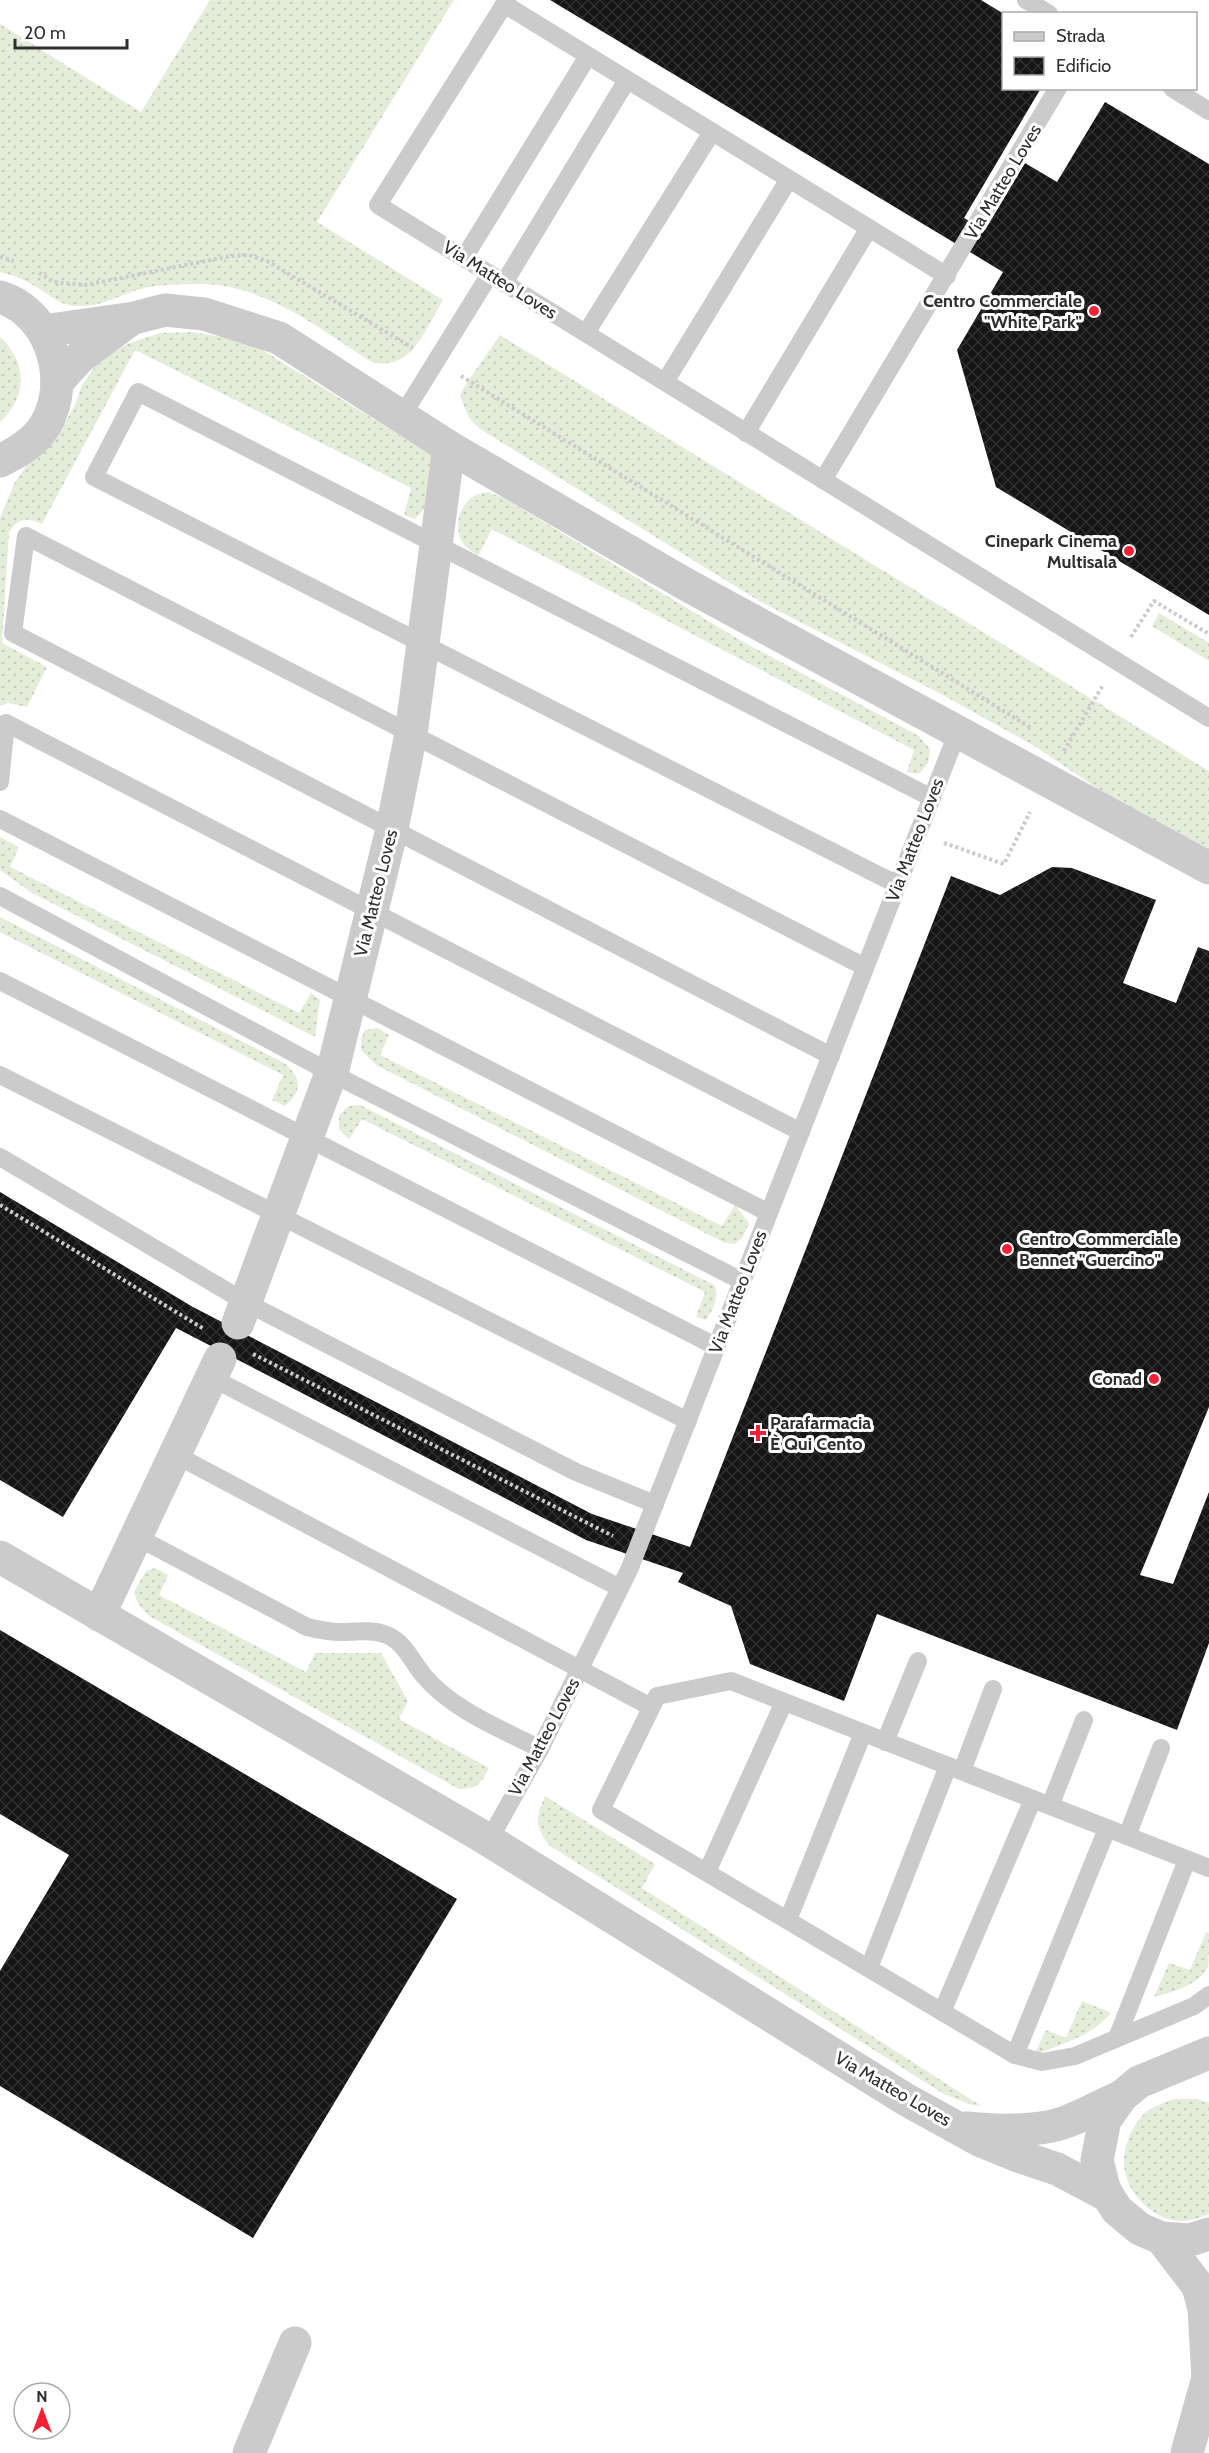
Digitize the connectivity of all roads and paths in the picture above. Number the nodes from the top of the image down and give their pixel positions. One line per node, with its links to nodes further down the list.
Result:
1 (1026, 0): 3 (lane)
2 (505, 2): 4 (lane, Via Matteo Loves); 13 (lane, Via Matteo Loves)
3 (1046, 12)
4 (588, 56): 5 (lane, Via Matteo Loves); 13 (lane)
5 (627, 80): 9 (lane, Via Matteo Loves); 17 (lane)
6 (1057, 90): 16 (lane, Via Matteo Loves)
7 (1175, 90): 8 (lane)
8 (1209, 111)
9 (712, 132): 10 (lane, Via Matteo Loves); 21 (lane)
10 (789, 179): 11 (lane, Via Matteo Loves); 24 (lane)
11 (868, 228): 16 (lane, Via Matteo Loves); 26 (lane)
12 (0, 257): 14 (path)
13 (464, 258): 17 (lane, Via Matteo Loves)
14 (24, 266)
15 (34, 271): 22 (path)
16 (947, 276): 29 (lane, Via Matteo Loves)
17 (497, 279): 21 (lane, Via Matteo Loves); 22 (lane)
18 (0, 297): 20 (street)
19 (134, 318): 20 (street); 23 (street); 25 (street)
20 (43, 331): 23 (street)
21 (586, 333): 24 (lane, Via Matteo Loves)
22 (436, 361): 25 (lane); 33 (path)
23 (57, 382): 28 (street)
24 (664, 382): 26 (lane, Via Matteo Loves)
25 (402, 417): 27 (street)
26 (746, 433): 29 (lane, Via Matteo Loves)
27 (449, 447): 30 (street, Via Matteo Loves); 34 (street)
28 (6, 463)
29 (823, 480): 32 (lane, Via Matteo Loves)
30 (436, 544): 31 (street, Via Matteo Loves); 31 (lane); 41 (lane)
31 (423, 644): 35 (street, Via Matteo Loves); 46 (lane)
32 (1209, 718)
33 (1035, 730)
34 (958, 731): 39 (street); 41 (lane, Via Matteo Loves)
35 (411, 734): 43 (street, Via Matteo Loves); 43 (lane); 49 (lane)
36 (1055, 742): 37 (path)
37 (1065, 749): 38 (path); 39 (path)
38 (1076, 755)
39 (1046, 780): 44 (path); 45 (street)
40 (0, 783): 48 (lane)
41 (932, 798): 44 (lane, Via Matteo Loves)
42 (0, 819): 51 (lane)
43 (392, 829): 48 (street, Via Matteo Loves); 52 (lane)
44 (918, 834): 46 (lane, Via Matteo Loves)
45 (1209, 868)
46 (898, 885): 49 (lane, Via Matteo Loves)
47 (0, 896): 53 (lane)
48 (372, 911): 51 (street, Via Matteo Loves); 55 (lane)
49 (866, 967): 52 (lane, Via Matteo Loves)
50 (0, 981): 56 (lane)
51 (350, 999): 53 (street, Via Matteo Loves); 59 (lane)
52 (831, 1056): 55 (lane, Via Matteo Loves)
53 (331, 1073): 56 (street, Via Matteo Loves); 61 (lane)
54 (0, 1075): 60 (lane)
55 (801, 1132): 59 (lane, Via Matteo Loves)
56 (308, 1138): 60 (street, Via Matteo Loves); 64 (lane)
57 (0, 1157): 62 (lane)
58 (0, 1205): 63 (path)
59 (770, 1213): 61 (lane, Via Matteo Loves)
60 (279, 1215): 62 (street, Via Matteo Loves); 67 (lane)
61 (742, 1281): 64 (lane, Via Matteo Loves)
62 (242, 1313): 69 (lane)
63 (203, 1328)
64 (717, 1347): 67 (lane, Via Matteo Loves)
65 (256, 1355): 70 (path)
66 (216, 1368): 68 (street); 73 (lane)
67 (688, 1421): 69 (lane, Via Matteo Loves)
68 (176, 1455): 71 (street); 76 (lane)
69 (655, 1504): 73 (lane, Via Matteo Loves)
70 (600, 1531)
71 (137, 1537): 74 (street); 84 (lane)
72 (0, 1557): 74 (street, Via Matteo Loves)
73 (620, 1588): 76 (lane, Via Matteo Loves)
74 (99, 1615): 89 (street, Via Matteo Loves)
75 (918, 1661): 82 (lane)
76 (580, 1670): 79 (lane); 84 (lane, Via Matteo Loves)
77 (993, 1689): 85 (lane)
78 (784, 1702): 79 (lane); 81 (lane); 92 (lane)
79 (651, 1707): 92 (lane)
80 (1084, 1720): 86 (lane)
81 (863, 1733): 82 (lane); 93 (lane)
82 (885, 1742): 85 (lane)
83 (1161, 1748): 88 (lane)
84 (540, 1749): 89 (lane, Via Matteo Loves)
85 (955, 1769): 86 (lane); 94 (lane)
86 (1041, 1802): 87 (lane); 96 (lane)
87 (1107, 1828): 88 (lane); 99 (lane)
88 (1127, 1836): 90 (lane)
89 (489, 1840): 103 (street, Via Matteo Loves)
90 (1187, 1860): 91 (lane); 97 (lane)
91 (1209, 1868)
92 (708, 1872): 93 (lane)
93 (789, 1920): 94 (lane)
94 (869, 1968): 96 (lane)
95 (1209, 1995): 97 (lane)
96 (942, 2012): 99 (lane)
97 (1117, 2038): 99 (lane)
98 (1209, 2053): 100 (street)
99 (1015, 2055)
100 (1167, 2071): 101 (street); 102 (street)
101 (1209, 2075)
102 (1122, 2096): 103 (street, Via Matteo Loves); 104 (street)
103 (961, 2128): 104 (street, Via Matteo Loves)
104 (1108, 2196): 106 (street)
105 (1209, 2234): 106 (street)
106 (1161, 2238): 108 (street)
107 (295, 2343): 109 (street)
108 (1208, 2376): 110 (street)
109 (249, 2453)
110 (1187, 2453)

